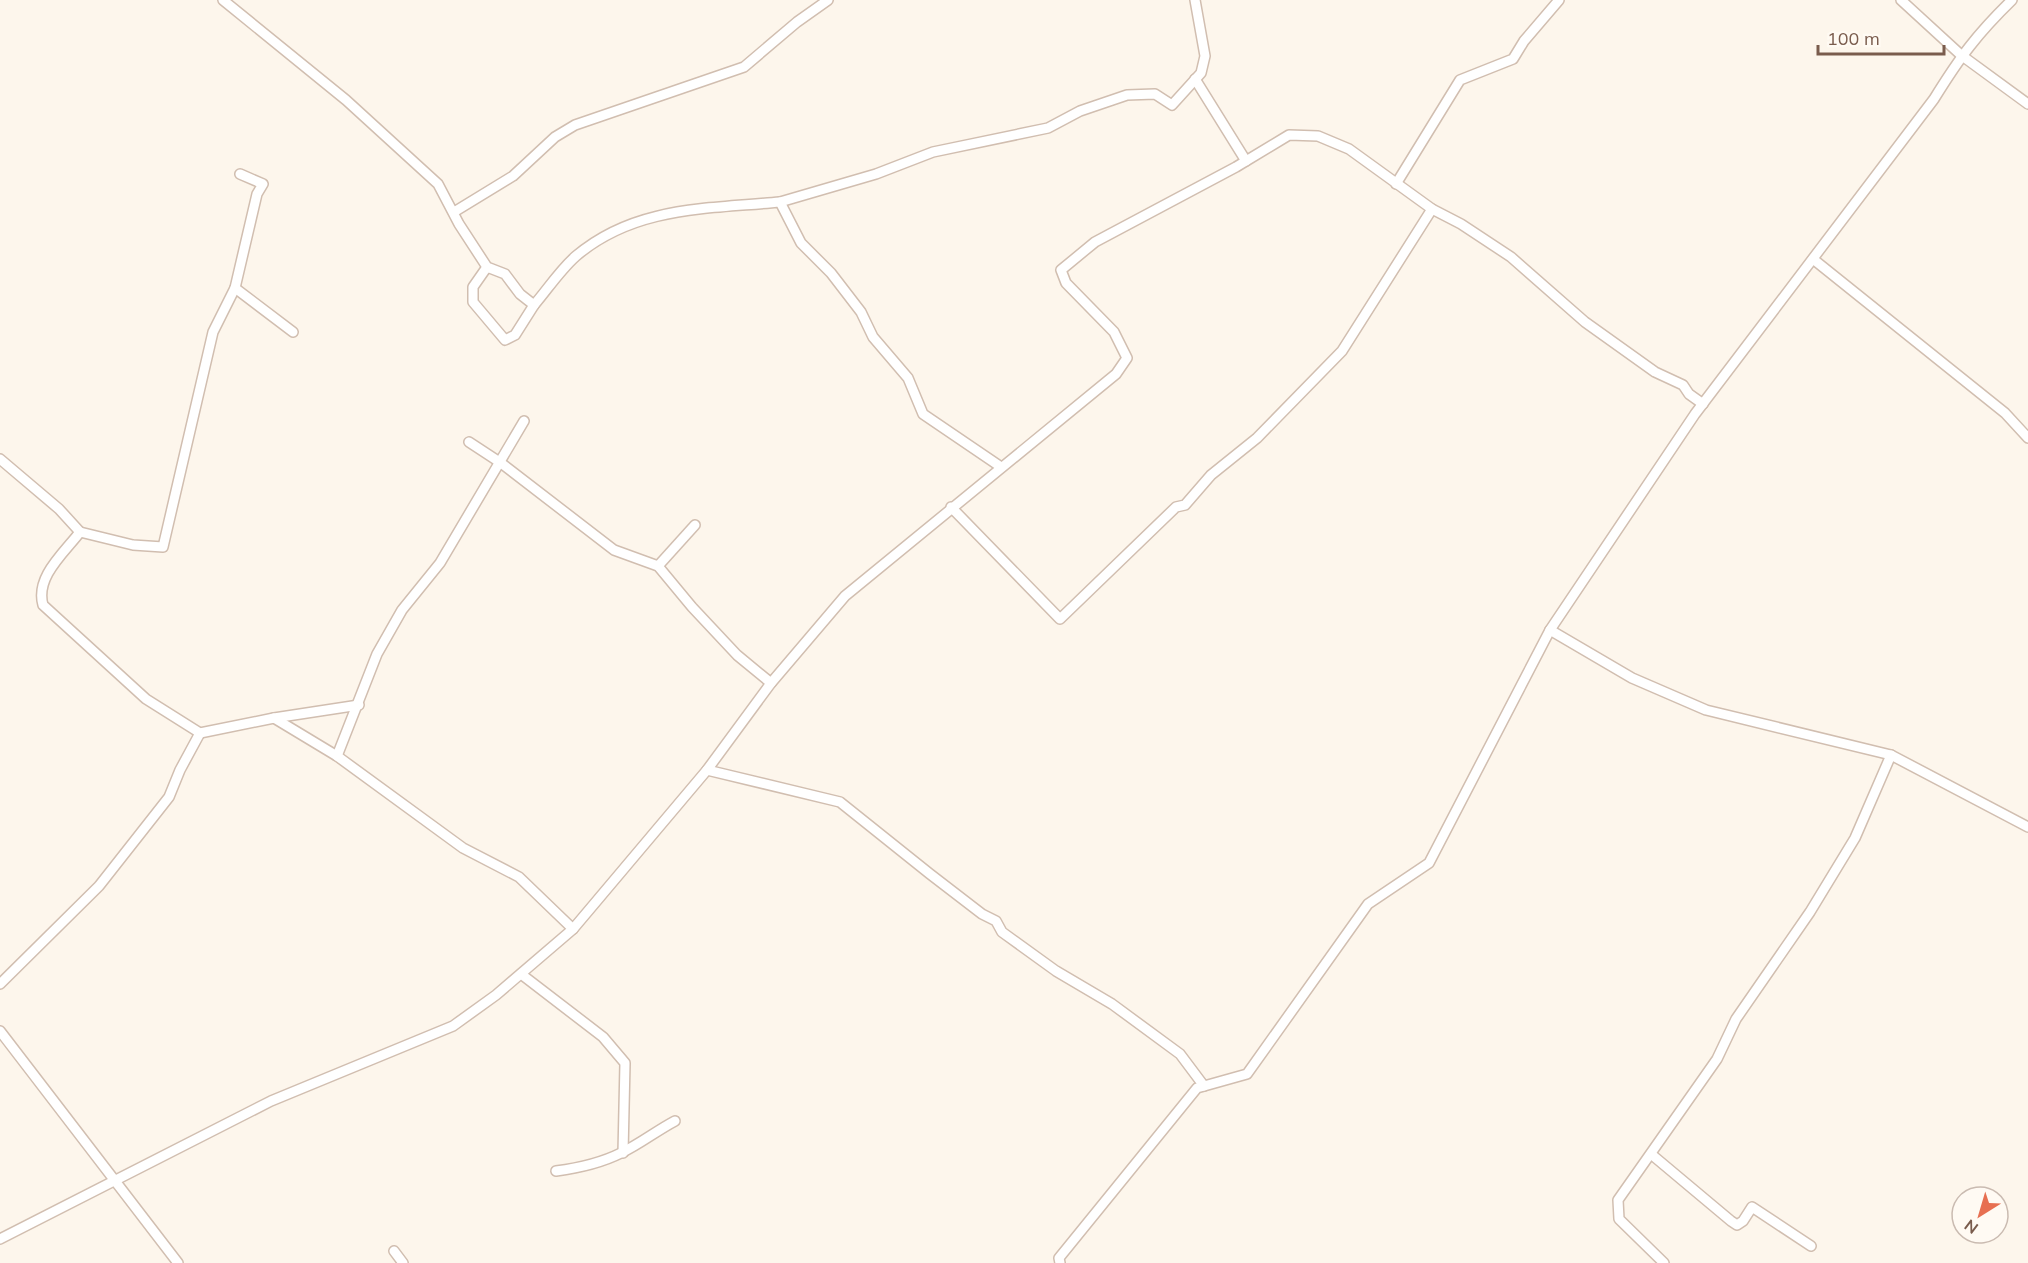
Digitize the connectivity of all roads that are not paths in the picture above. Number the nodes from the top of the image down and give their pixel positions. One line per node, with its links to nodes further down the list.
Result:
1 (223, 0): 15 (street)
2 (828, 0): 15 (street)
3 (1195, 0): 8 (street)
4 (1559, 0): 12 (street)
5 (1901, 0): 7 (street)
6 (2012, 0): 7 (street)
7 (1961, 55): 9 (street); 16 (street)
8 (1196, 79): 10 (street); 13 (street)
9 (2028, 104)
10 (1246, 161): 12 (street); 27 (street)
11 (240, 174): 18 (street)
12 (1396, 184): 14 (street)
13 (780, 202): 19 (street); 27 (street)
14 (1432, 209): 21 (street); 28 (street)
15 (454, 212): 17 (street)
16 (1813, 259): 21 (street); 23 (street)
17 (487, 267): 19 (street); 19 (street)
18 (235, 288): 20 (street); 30 (street)
19 (534, 305)
20 (292, 332)
21 (1703, 404): 32 (street)
22 (524, 421): 26 (street)
23 (2028, 438)
24 (470, 442): 26 (street)
25 (0, 459): 30 (street)
26 (501, 463): 31 (street); 34 (street)
27 (1001, 467): 28 (street)
28 (951, 507): 33 (street)
29 (695, 525): 31 (street)
30 (80, 532): 36 (street)
31 (658, 566): 33 (street)
32 (1550, 630): 37 (street); 45 (street)
33 (771, 683): 39 (street)
34 (359, 705): 35 (street); 38 (street)
35 (274, 718): 36 (street); 38 (street)
36 (200, 733): 43 (street)
37 (1891, 754): 40 (street); 48 (street)
38 (338, 756): 41 (street)
39 (707, 770): 41 (street); 45 (street)
40 (2028, 827)
41 (573, 929): 42 (street)
42 (521, 974): 47 (street); 50 (street)
43 (0, 984)
44 (0, 1031): 50 (street)
45 (1204, 1086): 56 (street)
46 (675, 1121): 47 (street)
47 (623, 1153): 49 (street)
48 (1651, 1154): 52 (street); 57 (street)
49 (556, 1171)
50 (113, 1181): 51 (street); 54 (street)
51 (0, 1239)
52 (1810, 1246)
53 (394, 1251): 55 (street)
54 (178, 1263)
55 (403, 1263)
56 (1060, 1263)
57 (1664, 1263)

